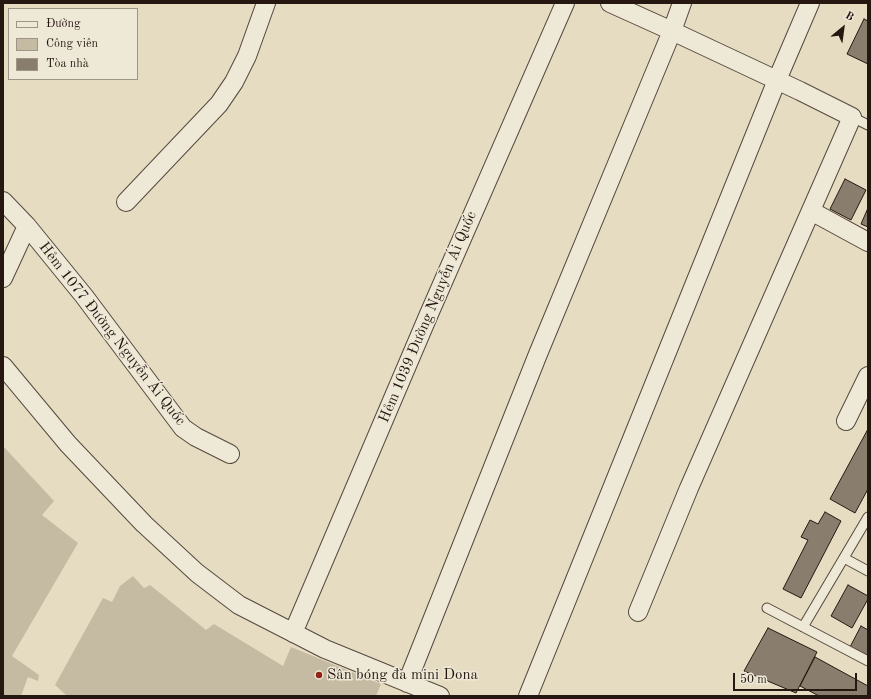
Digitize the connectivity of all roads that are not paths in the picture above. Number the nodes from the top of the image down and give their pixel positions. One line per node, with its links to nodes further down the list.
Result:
1 (266, 3): 10 (street)
2 (565, 3): 25 (street, Hẻm 1039 Đường Nguyễn Ái Quốc)
3 (610, 3): 6 (street)
4 (682, 3): 6 (street)
5 (810, 3): 7 (street)
6 (672, 31): 7 (street); 27 (street)
7 (777, 80): 8 (street); 29 (street)
8 (860, 121): 11 (street)
9 (3, 201): 12 (street, Hẻm 1077 Đường Nguyễn Ái Quốc)
10 (126, 202)
11 (812, 211): 13 (street); 23 (street)
12 (27, 226): 14 (street); 18 (street, Hẻm 1077 Đường Nguyễn Ái Quốc)
13 (868, 242)
14 (3, 278)
15 (3, 366): 25 (street)
16 (866, 385): 17 (street)
17 (846, 421)
18 (230, 454)
19 (868, 517): 20 (lane)
20 (844, 558): 21 (lane); 24 (lane)
21 (868, 571)
22 (767, 608): 24 (lane)
23 (638, 612)
24 (803, 627): 26 (lane)
25 (293, 633): 27 (street)
26 (868, 661)
27 (407, 683): 28 (street)
28 (440, 696)
29 (528, 696)

